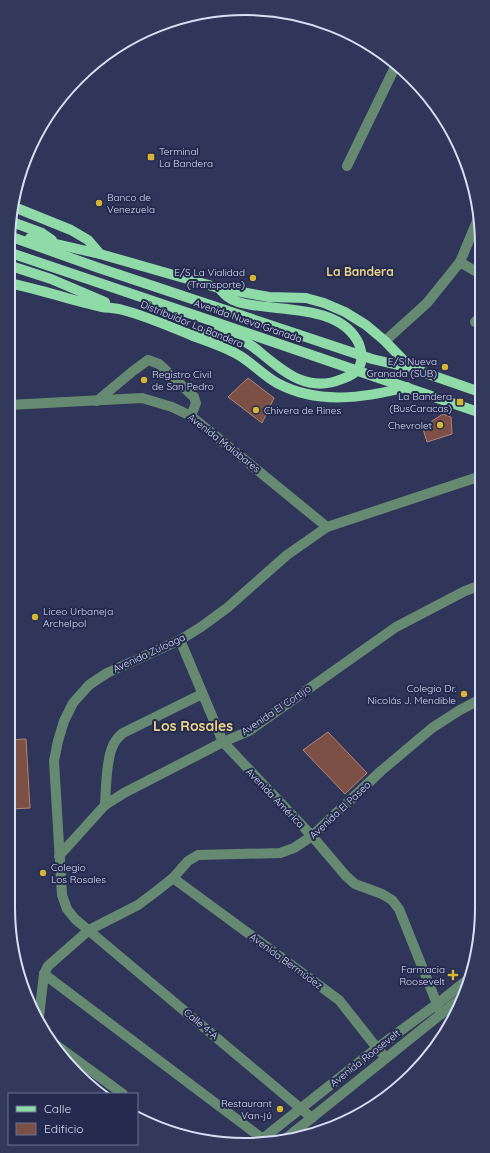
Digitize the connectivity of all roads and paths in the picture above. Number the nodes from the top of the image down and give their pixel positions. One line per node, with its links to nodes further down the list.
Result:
1 (394, 70): 2 (street)
2 (347, 166)
3 (18, 209): 10 (main road)
4 (16, 223): 8 (main road)
5 (475, 227): 11 (street)
6 (15, 236): 8 (main road)
7 (15, 238): 16 (main road, Avenida Nueva Granada)
8 (58, 243): 10 (main road)
9 (15, 254): 19 (main road, Avenida Nueva Granada)
10 (100, 254): 15 (main road)
11 (460, 262): 13 (street); 21 (street)
12 (15, 267): 18 (main road)
13 (475, 271)
14 (15, 285): 18 (main road, Distribuidor La Bandera)
15 (219, 288): 17 (main road); 21 (main road)
16 (217, 306): 17 (main road); 23 (main road, Avenida Nueva Granada)
17 (260, 306): 22 (main road)
18 (122, 309): 20 (main road, Distribuidor La Bandera)
19 (206, 319): 22 (main road); 24 (main road, Avenida Nueva Granada)
20 (192, 336): 22 (main road); 24 (main road, Distribuidor La Bandera)
21 (385, 341): 23 (main road)
22 (255, 348)
23 (411, 368): 25 (main road, Avenida Nueva Granada)
24 (407, 388): 28 (main road, Avenida Nueva Granada)
25 (475, 390)
26 (97, 401): 27 (street, Avenida Malabares); 29 (street, Avenida Malabares); 29 (street)
27 (15, 405)
28 (475, 412)
29 (191, 416): 31 (street, Avenida Malabares)
30 (475, 478): 31 (street, Avenida Zuloaga)
31 (327, 527): 33 (street, Avenida Zuloaga)
32 (475, 588): 36 (street, Avenida El Cortijo)
33 (180, 640): 34 (street, Avenida América); 39 (street, Avenida Zuloaga)
34 (202, 694): 36 (street, Avenida América); 37 (street)
35 (475, 702): 38 (street, Avenida El Paseo)
36 (223, 742): 37 (street, Avenida El Cortijo); 38 (street, Avenida América)
37 (105, 805): 39 (street, Avenida El Cortijo)
38 (312, 836): 40 (street, Avenida El Paseo); 44 (street, Avenida América)
39 (59, 856): 41 (street, Avenida Zuloaga)
40 (173, 878): 41 (street, Avenida El Paseo); 48 (street, Avenida Bermúdez)
41 (89, 930): 42 (street, Avenida El Paseo); 52 (street, Calle 4-A)
42 (44, 974): 46 (street); 56 (street)
43 (463, 983): 44 (street, Avenida Roosevelt)
44 (437, 1004): 47 (street, Avenida América); 48 (street, Avenida Roosevelt)
45 (454, 1004): 47 (street, Avenida Roosevelt)
46 (40, 1011)
47 (441, 1014): 50 (street, Avenida Roosevelt)
48 (377, 1048): 50 (street, Avenida Bermúdez); 52 (street, Avenida Roosevelt)
49 (67, 1053): 51 (street)
50 (386, 1058): 53 (street, Avenida Roosevelt)
51 (122, 1093)
52 (302, 1109): 53 (street, Calle 4-A); 55 (street, Avenida Roosevelt)
53 (312, 1118): 54 (street, Avenida Roosevelt)
54 (292, 1133)
55 (266, 1137)
56 (259, 1138)

